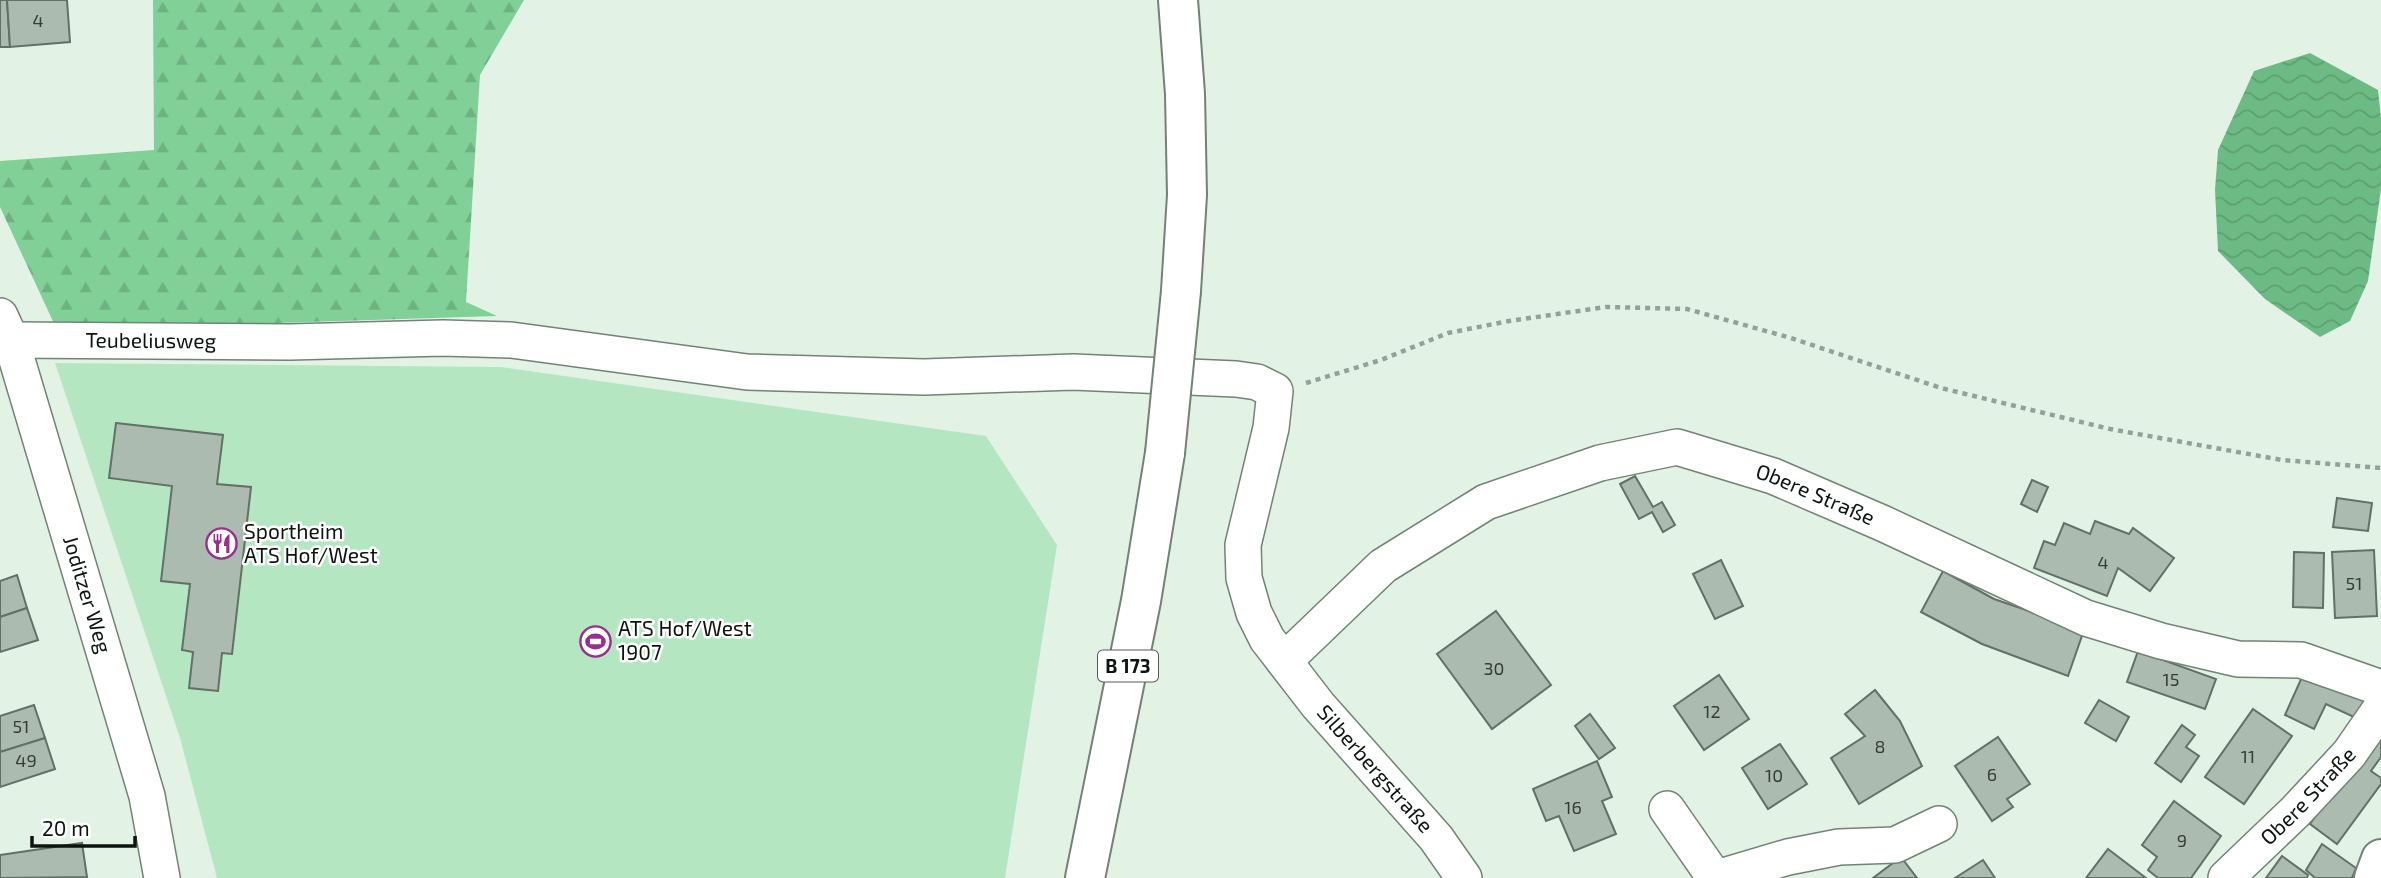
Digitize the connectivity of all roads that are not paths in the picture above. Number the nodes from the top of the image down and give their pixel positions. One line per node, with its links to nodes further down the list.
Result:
1 (1178, 0): 11 (main road, B 173, bridge)
2 (5, 328): 3 (street, Teubeliusweg); 10 (street, Joditzer Weg)
3 (1275, 391): 4 (street, Silberbergstraße)
4 (1284, 661): 5 (street, Obere Straße); 12 (street, Silberbergstraße)
5 (2381, 688)
6 (2381, 708): 14 (street, Obere Straße)
7 (1667, 809): 13 (street)
8 (1939, 824): 13 (street)
9 (2381, 859): 15 (main road)
10 (162, 878)
11 (1085, 878)
12 (1464, 878)
13 (1716, 878)
14 (2226, 878)
15 (2374, 878)

